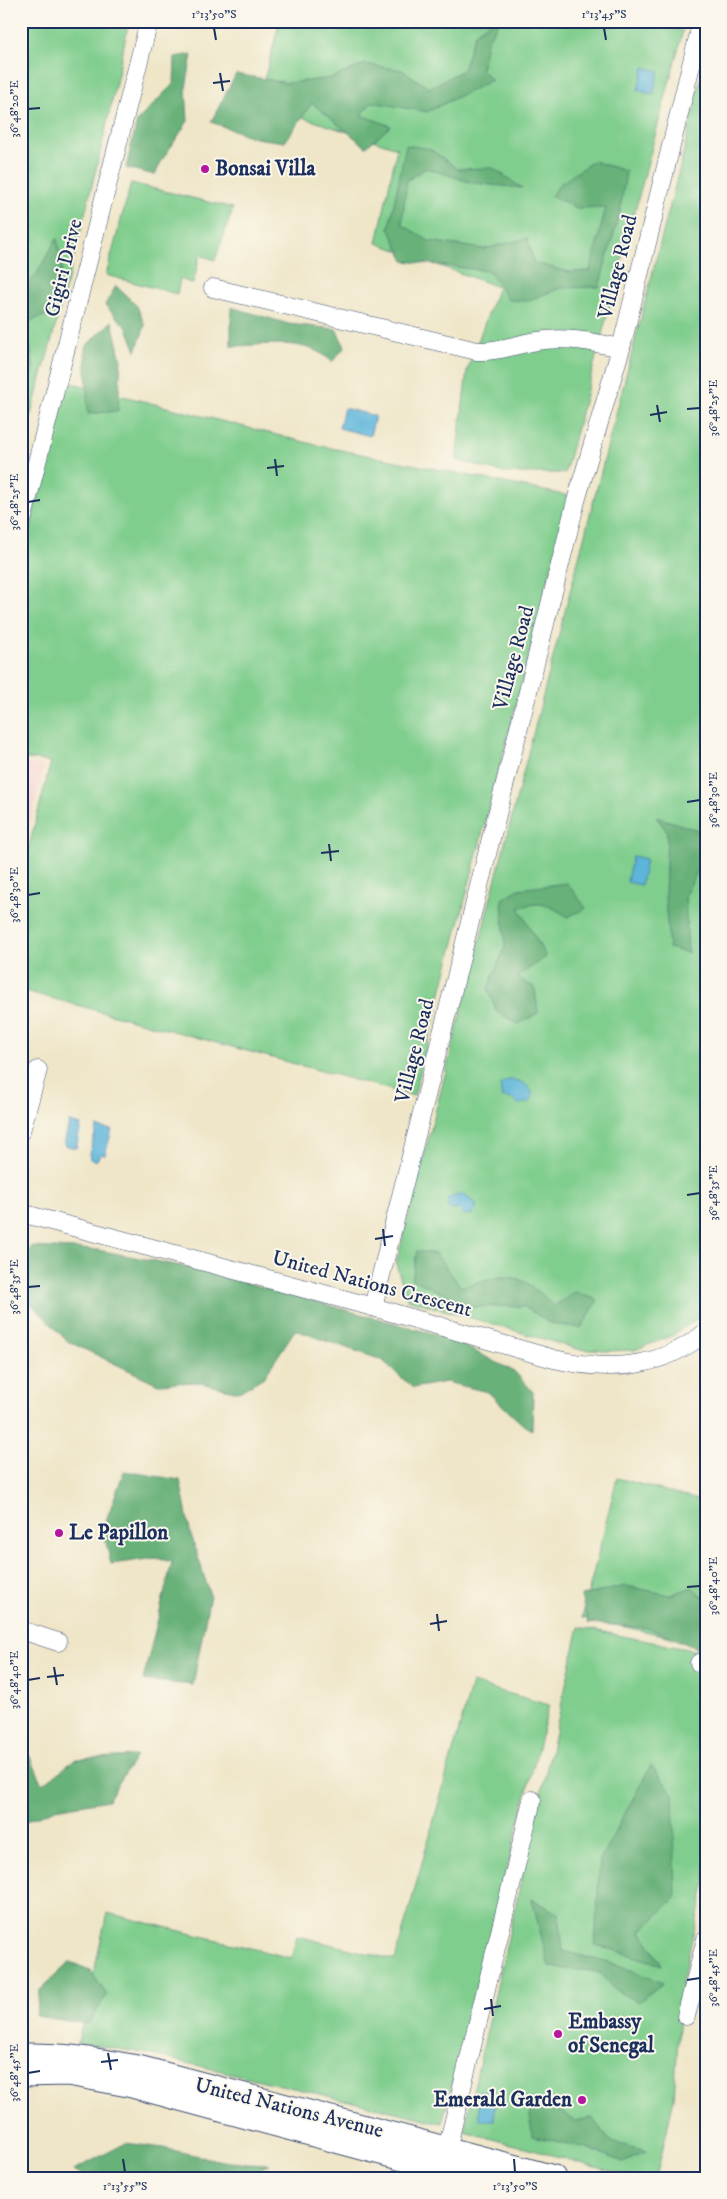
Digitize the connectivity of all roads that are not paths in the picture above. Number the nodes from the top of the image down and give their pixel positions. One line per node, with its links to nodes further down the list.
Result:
1 (148, 21): 5 (street, Gigiri Drive)
2 (702, 21): 4 (street, Village Road)
3 (214, 288): 4 (street)
4 (621, 348): 9 (street, Village Road)
5 (21, 525)
6 (38, 1070): 7 (street)
7 (21, 1131)
8 (21, 1213): 9 (street, United Nations Crescent)
9 (373, 1307): 10 (street, United Nations Crescent)
10 (706, 1332)
11 (21, 1630): 12 (street)
12 (58, 1642)
13 (532, 1800): 18 (street)
14 (706, 1939): 15 (street)
15 (686, 2016)
16 (21, 2056): 18 (street, United Nations Avenue)
17 (21, 2074): 19 (street, United Nations Avenue)
18 (447, 2150): 20 (street, United Nations Avenue)
19 (477, 2178)
20 (554, 2178)

